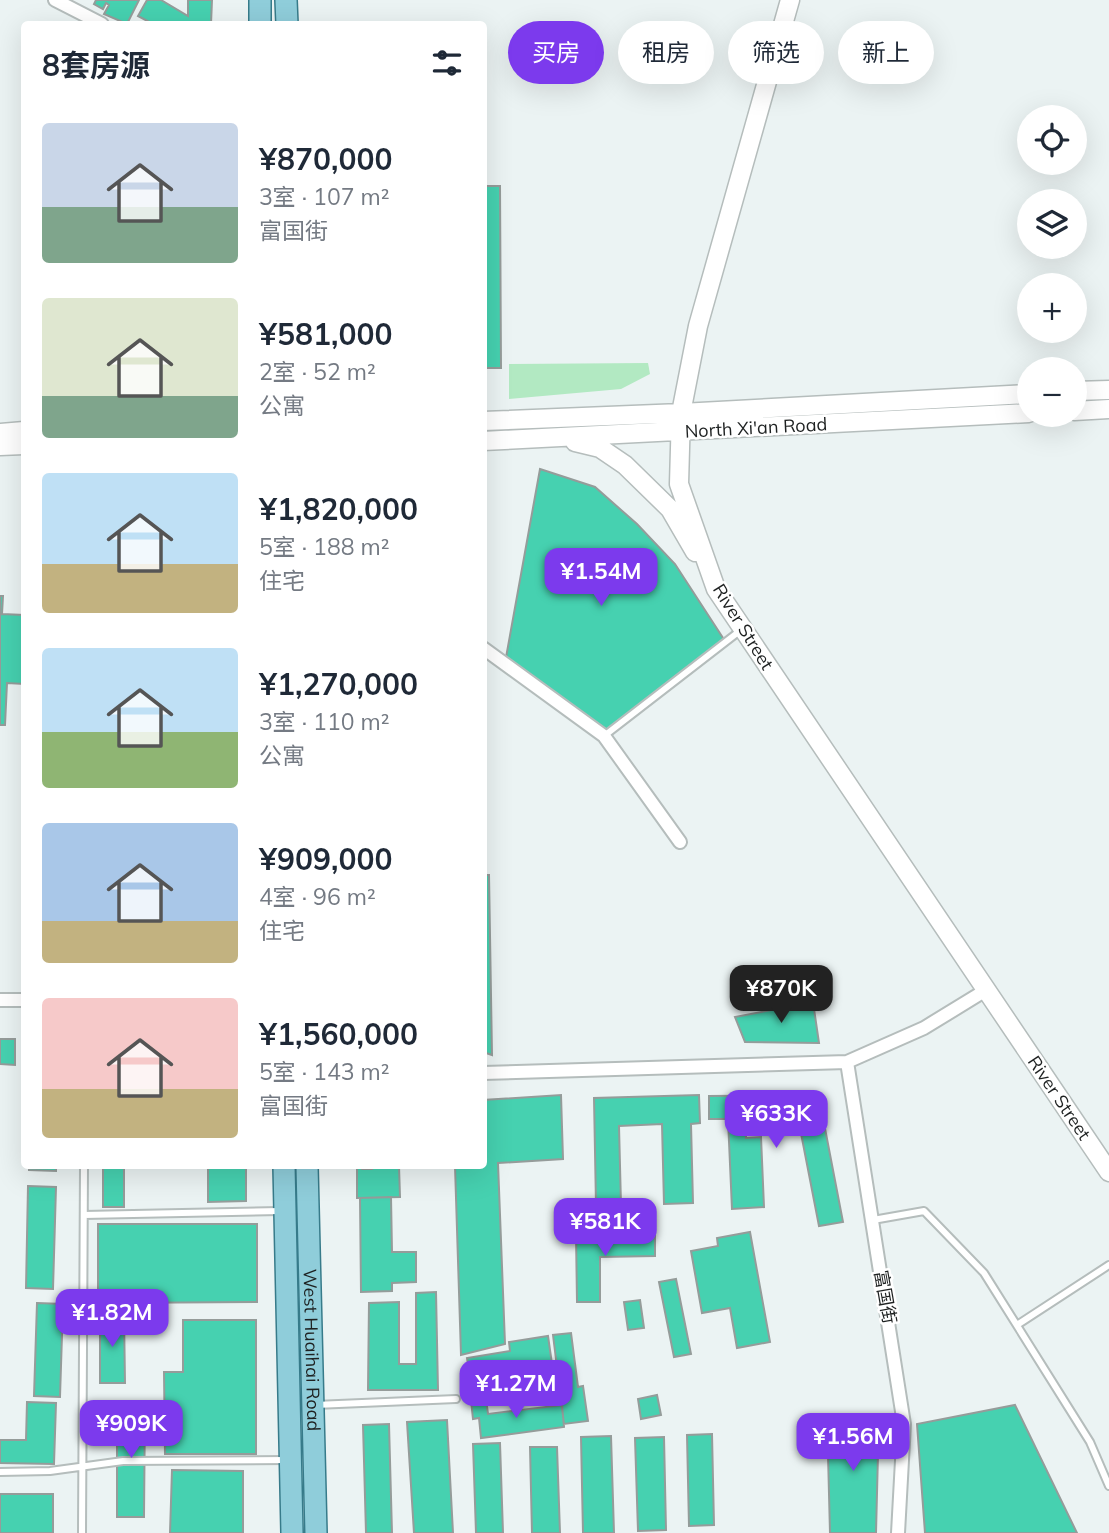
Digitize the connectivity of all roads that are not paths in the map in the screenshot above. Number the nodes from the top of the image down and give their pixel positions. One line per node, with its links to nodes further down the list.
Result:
1 (55, 0): 5 (street)
2 (260, 0): 6 (main road)
3 (286, 0): 7 (main road)
4 (791, 1): 15 (main road, River Street)
5 (96, 21)
6 (260, 21)
7 (287, 21)
8 (1109, 390): 9 (main road)
9 (1087, 391)
10 (1017, 395): 15 (main road, North Xi'an Road)
11 (1109, 409): 12 (main road)
12 (1087, 410)
13 (1017, 413): 15 (main road, North Xi'an Road)
14 (487, 421): 15 (main road, North Xi'an Road)
15 (680, 422): 18 (main road, North Xi'an Road); 22 (main road, River Street)
16 (21, 431): 17 (main road)
17 (0, 433)
18 (555, 438): 19 (main road, North Xi'an Road); 22 (main road)
19 (487, 441)
20 (21, 445): 21 (main road)
21 (0, 446)
22 (716, 589): 23 (main road, River Street)
23 (742, 629): 25 (lane); 27 (main road, River Street)
24 (487, 651): 25 (street)
25 (604, 736): 26 (street)
26 (680, 842)
27 (986, 990): 30 (street); 35 (main road, River Street)
28 (0, 1000): 29 (street)
29 (21, 1000)
30 (847, 1062): 31 (street); 38 (street, 富国街)
31 (487, 1073)
32 (84, 1169): 37 (lane)
33 (284, 1169): 36 (main road, West Huaihai Road)
34 (307, 1169): 42 (main road, West Huaihai Road)
35 (1109, 1172)
36 (285, 1211): 37 (lane); 43 (main road, West Huaihai Road)
37 (84, 1215): 44 (lane)
38 (871, 1220): 40 (lane); 50 (street, 富国街)
39 (1109, 1265): 40 (lane)
40 (1017, 1325): 46 (lane)
41 (456, 1399): 42 (lane)
42 (314, 1405): 49 (main road, West Huaihai Road)
43 (290, 1460): 44 (lane); 48 (main road, West Huaihai Road)
44 (82, 1467): 45 (lane); 47 (lane)
45 (0, 1472)
46 (1109, 1486)
47 (82, 1533)
48 (292, 1533)
49 (316, 1533)
50 (898, 1533)

